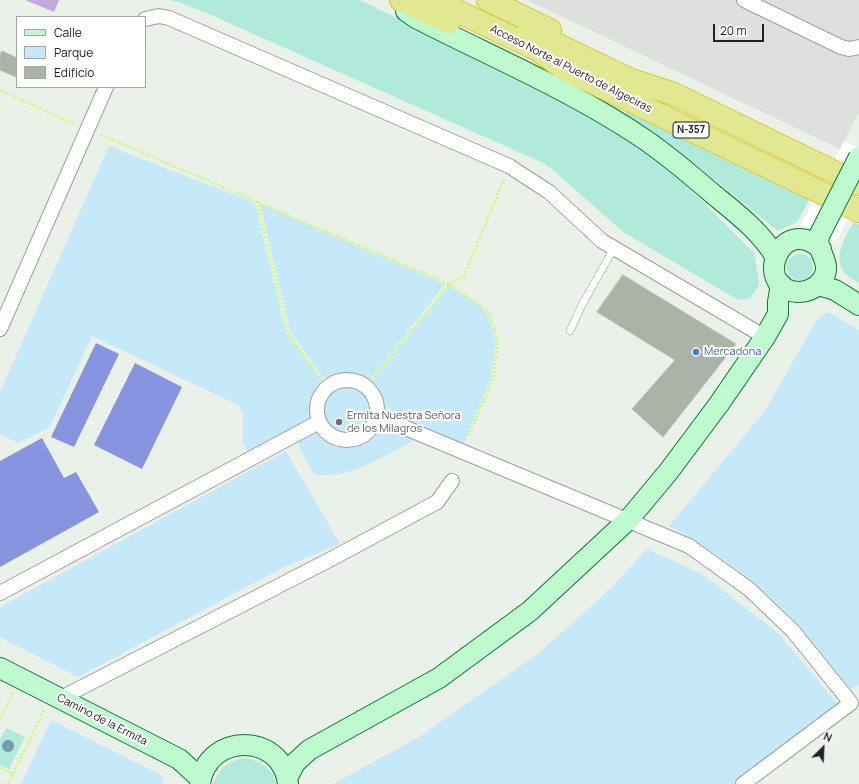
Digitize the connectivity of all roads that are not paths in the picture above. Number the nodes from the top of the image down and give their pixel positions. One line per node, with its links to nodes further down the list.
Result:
1 (391, 0): 17 (street)
2 (401, 0): 9 (highway)
3 (434, 0): 9 (highway, Acceso Norte al Puerto de Algeciras / N-357)
4 (460, 0): 11 (highway, Acceso Norte al Puerto de Algeciras / N-357)
5 (488, 0): 11 (highway)
6 (744, 0): 8 (street)
7 (146, 19): 16 (street)
8 (859, 47)
9 (565, 69): 14 (highway, Acceso Norte al Puerto de Algeciras / N-357)
10 (106, 88): 22 (street)
11 (674, 94): 13 (highway, Acceso Norte al Puerto de Algeciras / N-357)
12 (859, 157): 15 (street, bridge)
13 (859, 184)
14 (859, 211)
15 (817, 240): 17 (street); 19 (street)
16 (614, 248): 23 (lane); 24 (street)
17 (775, 256): 18 (street)
18 (781, 284): 19 (street); 21 (street)
19 (811, 288): 20 (street); 21 (street)
20 (859, 304)
21 (778, 314): 24 (street)
22 (0, 329)
23 (570, 331)
24 (765, 337): 28 (street)
25 (377, 416): 26 (street); 26 (street); 28 (street)
26 (319, 422): 29 (street)
27 (452, 481): 31 (street)
28 (629, 519): 32 (street); 38 (street)
29 (0, 593)
30 (0, 668): 31 (street, Camino de la Ermita)
31 (55, 697): 34 (street, Camino de la Ermita)
32 (309, 750): 33 (street); 37 (street)
33 (269, 752): 35 (street); 37 (street)
34 (179, 759): 35 (street); 36 (street, Camino de la Ermita)
35 (210, 759): 36 (street)
36 (200, 781)
37 (287, 781)
38 (743, 784)

